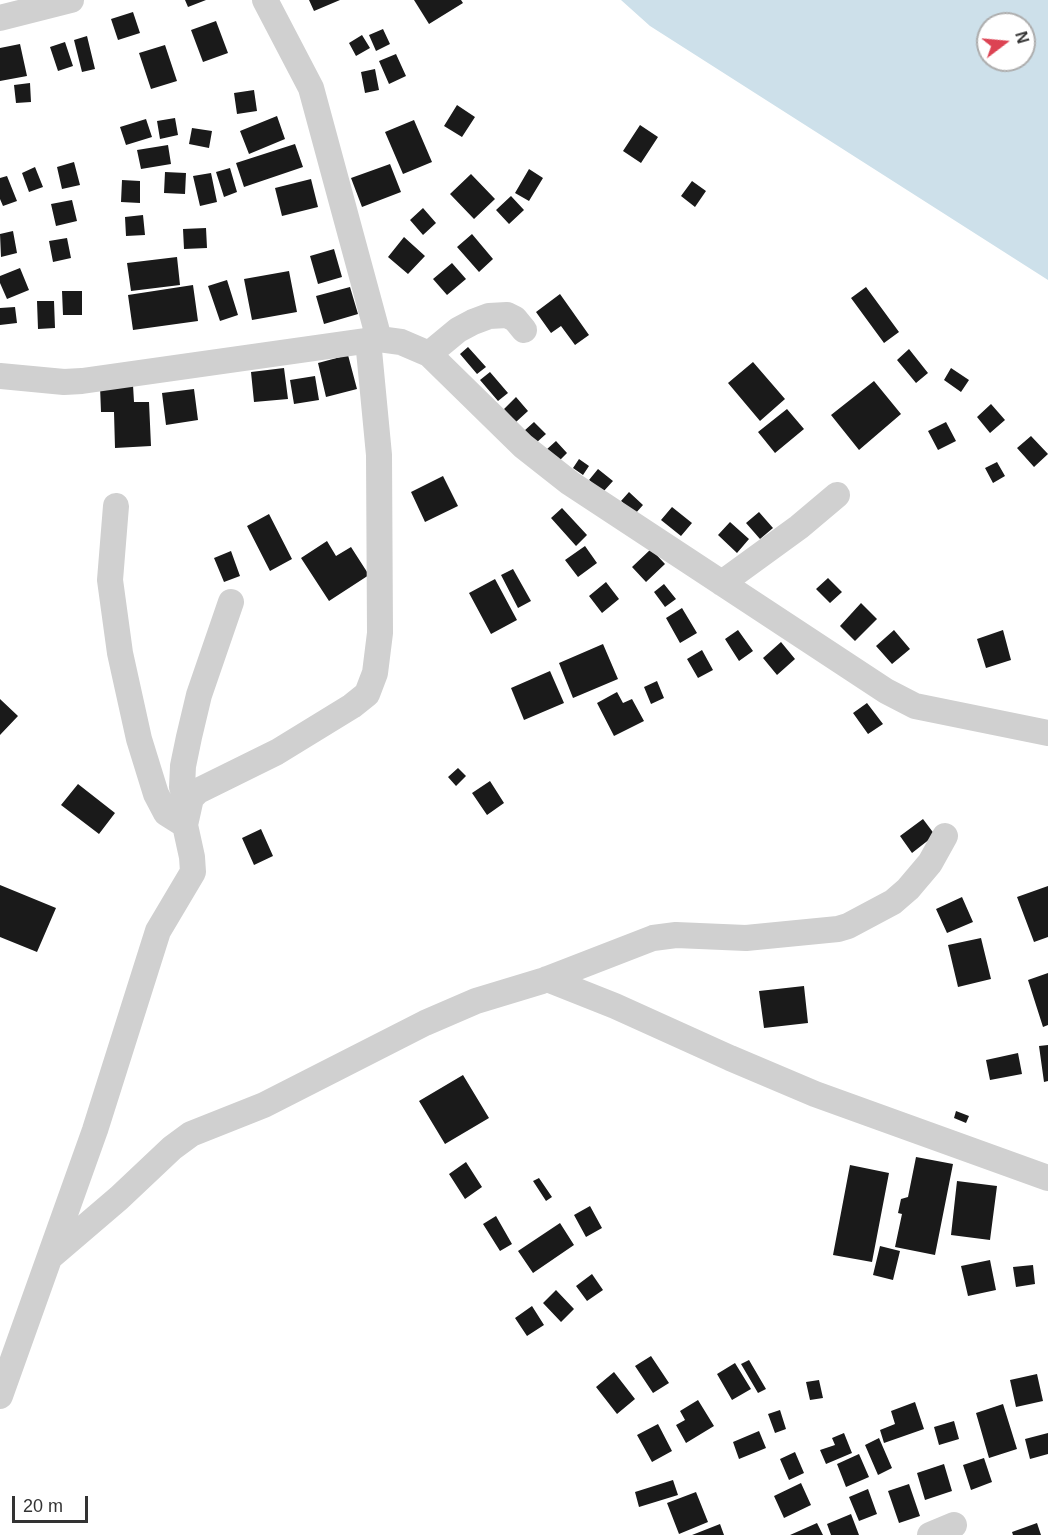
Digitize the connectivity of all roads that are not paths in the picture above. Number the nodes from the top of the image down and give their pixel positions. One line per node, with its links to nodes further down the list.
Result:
1 (71, 0): 3 (street)
2 (265, 0): 5 (street)
3 (0, 18)
4 (524, 330): 6 (street)
5 (374, 339): 6 (street); 7 (street); 13 (street)
6 (429, 354): 10 (street)
7 (0, 376)
8 (837, 495): 10 (street)
9 (116, 506): 13 (street)
10 (722, 583): 12 (street)
11 (231, 602): 13 (street)
12 (1048, 733)
13 (187, 815): 17 (street)
14 (945, 836): 15 (street)
15 (547, 979): 16 (street); 17 (street)
16 (1048, 1178)
17 (50, 1258): 18 (street)
18 (0, 1396)
19 (954, 1525): 20 (street)
20 (930, 1535)

